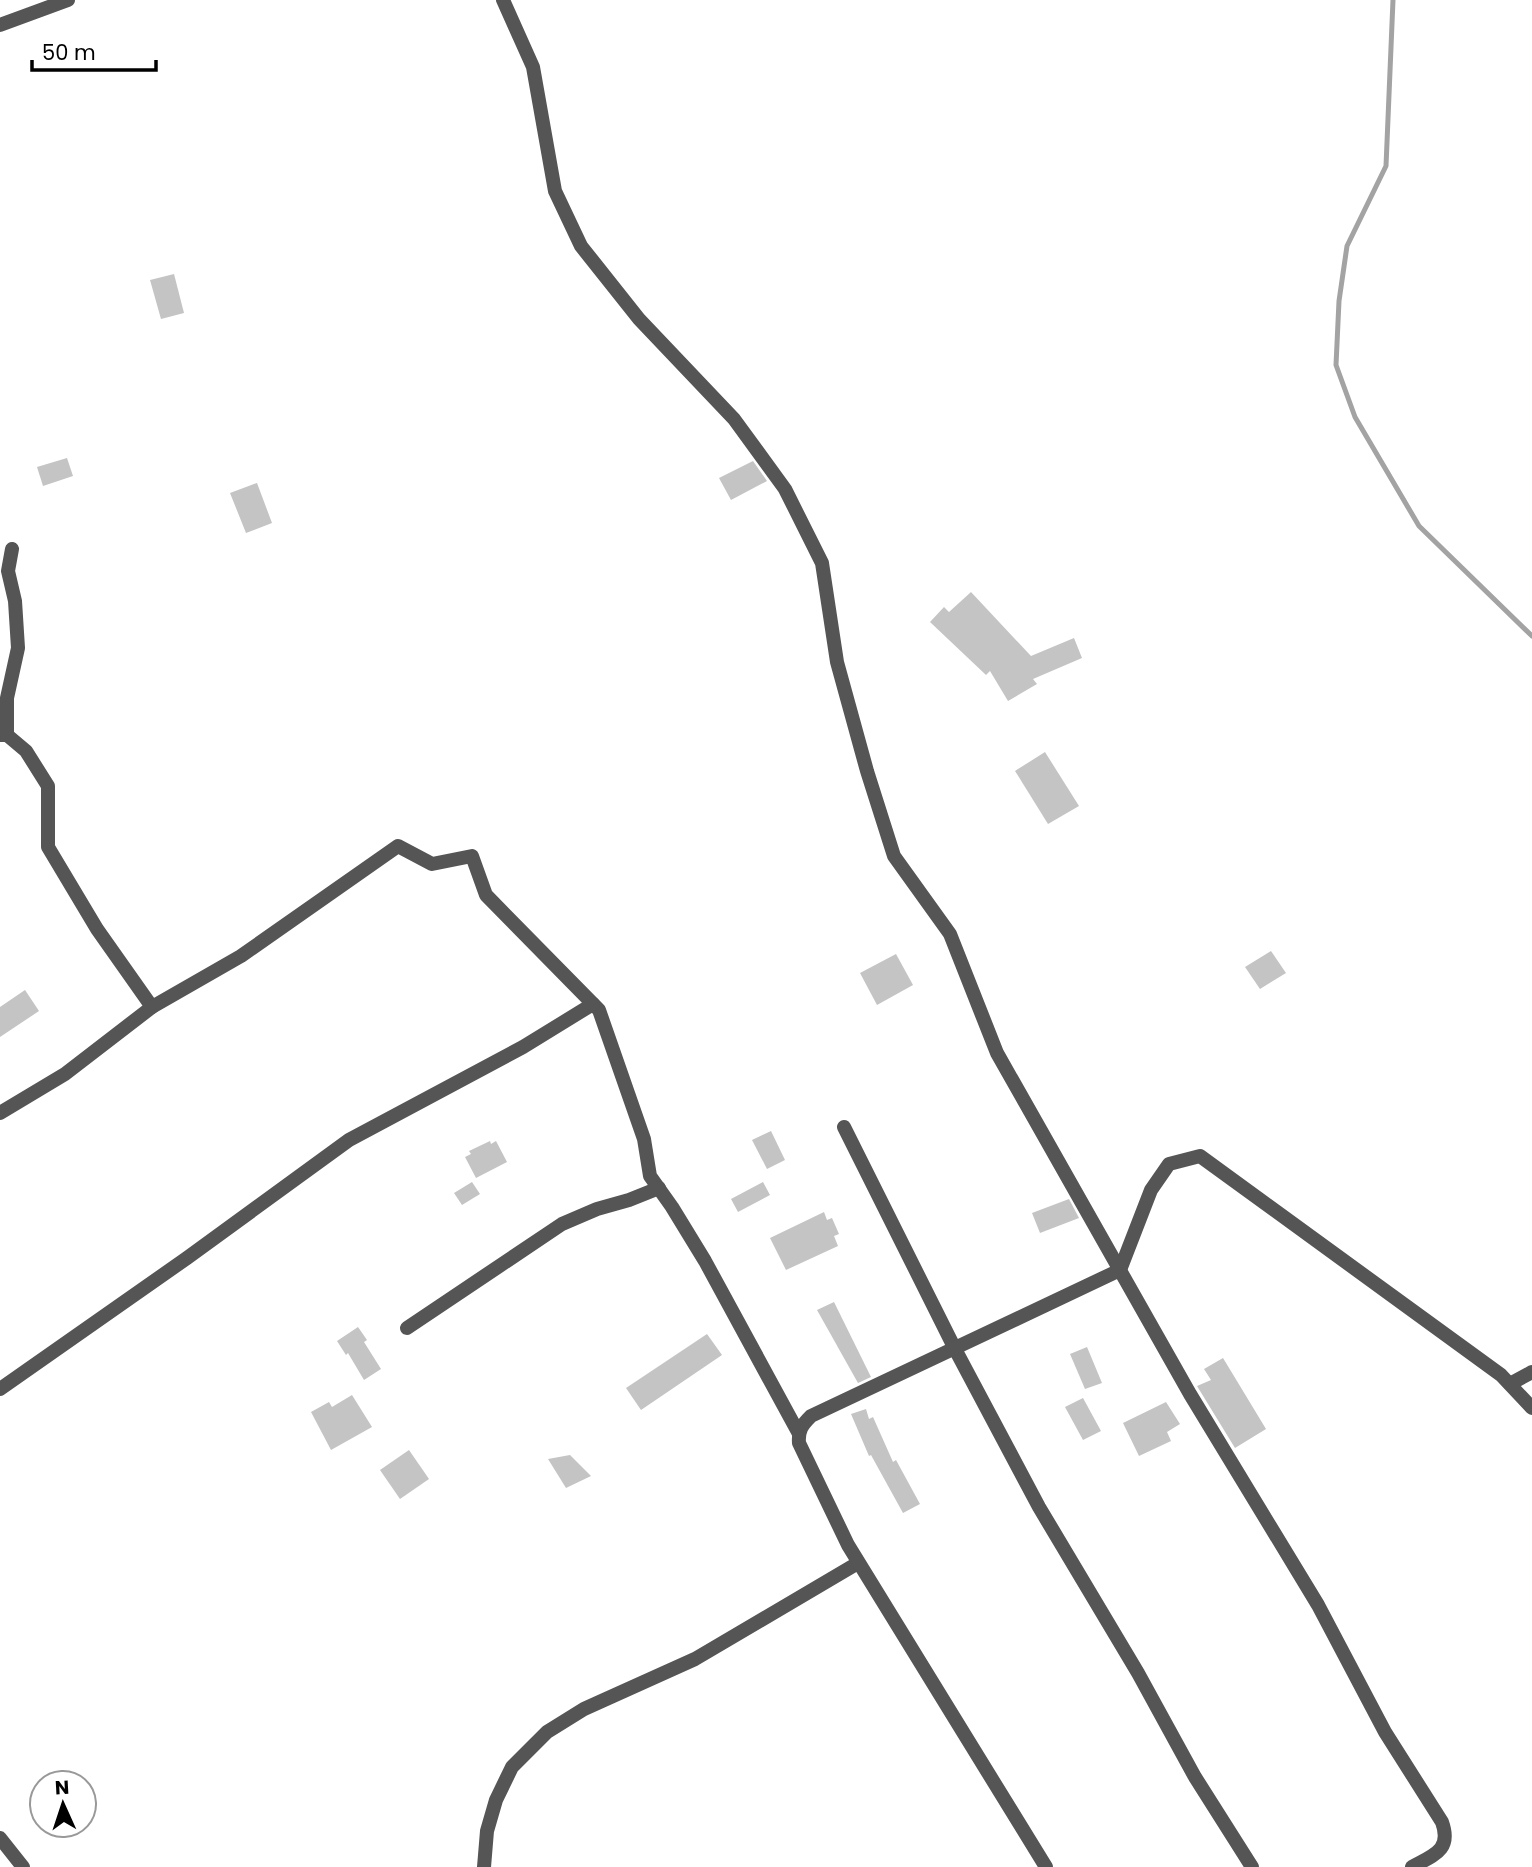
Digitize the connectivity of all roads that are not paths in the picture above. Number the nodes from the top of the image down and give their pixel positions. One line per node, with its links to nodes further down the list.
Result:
1 (68, 0): 3 (street)
2 (503, 0): 11 (street)
3 (0, 25)
4 (12, 550): 5 (street)
5 (3, 735): 7 (street)
6 (593, 1004): 7 (street); 10 (street); 16 (street)
7 (152, 1006): 8 (street)
8 (0, 1113)
9 (844, 1127): 13 (street)
10 (659, 1188): 12 (street); 18 (street)
11 (1119, 1269): 13 (street); 15 (street); 25 (street)
12 (407, 1328)
13 (955, 1349): 18 (street); 24 (street)
14 (1532, 1372): 15 (street)
15 (1510, 1384): 17 (street)
16 (0, 1389)
17 (1532, 1408)
18 (798, 1432): 19 (street)
19 (858, 1563): 22 (street); 23 (street)
20 (0, 1838): 21 (street)
21 (23, 1867)
22 (484, 1867)
23 (1046, 1867)
24 (1252, 1867)
25 (1412, 1867)

